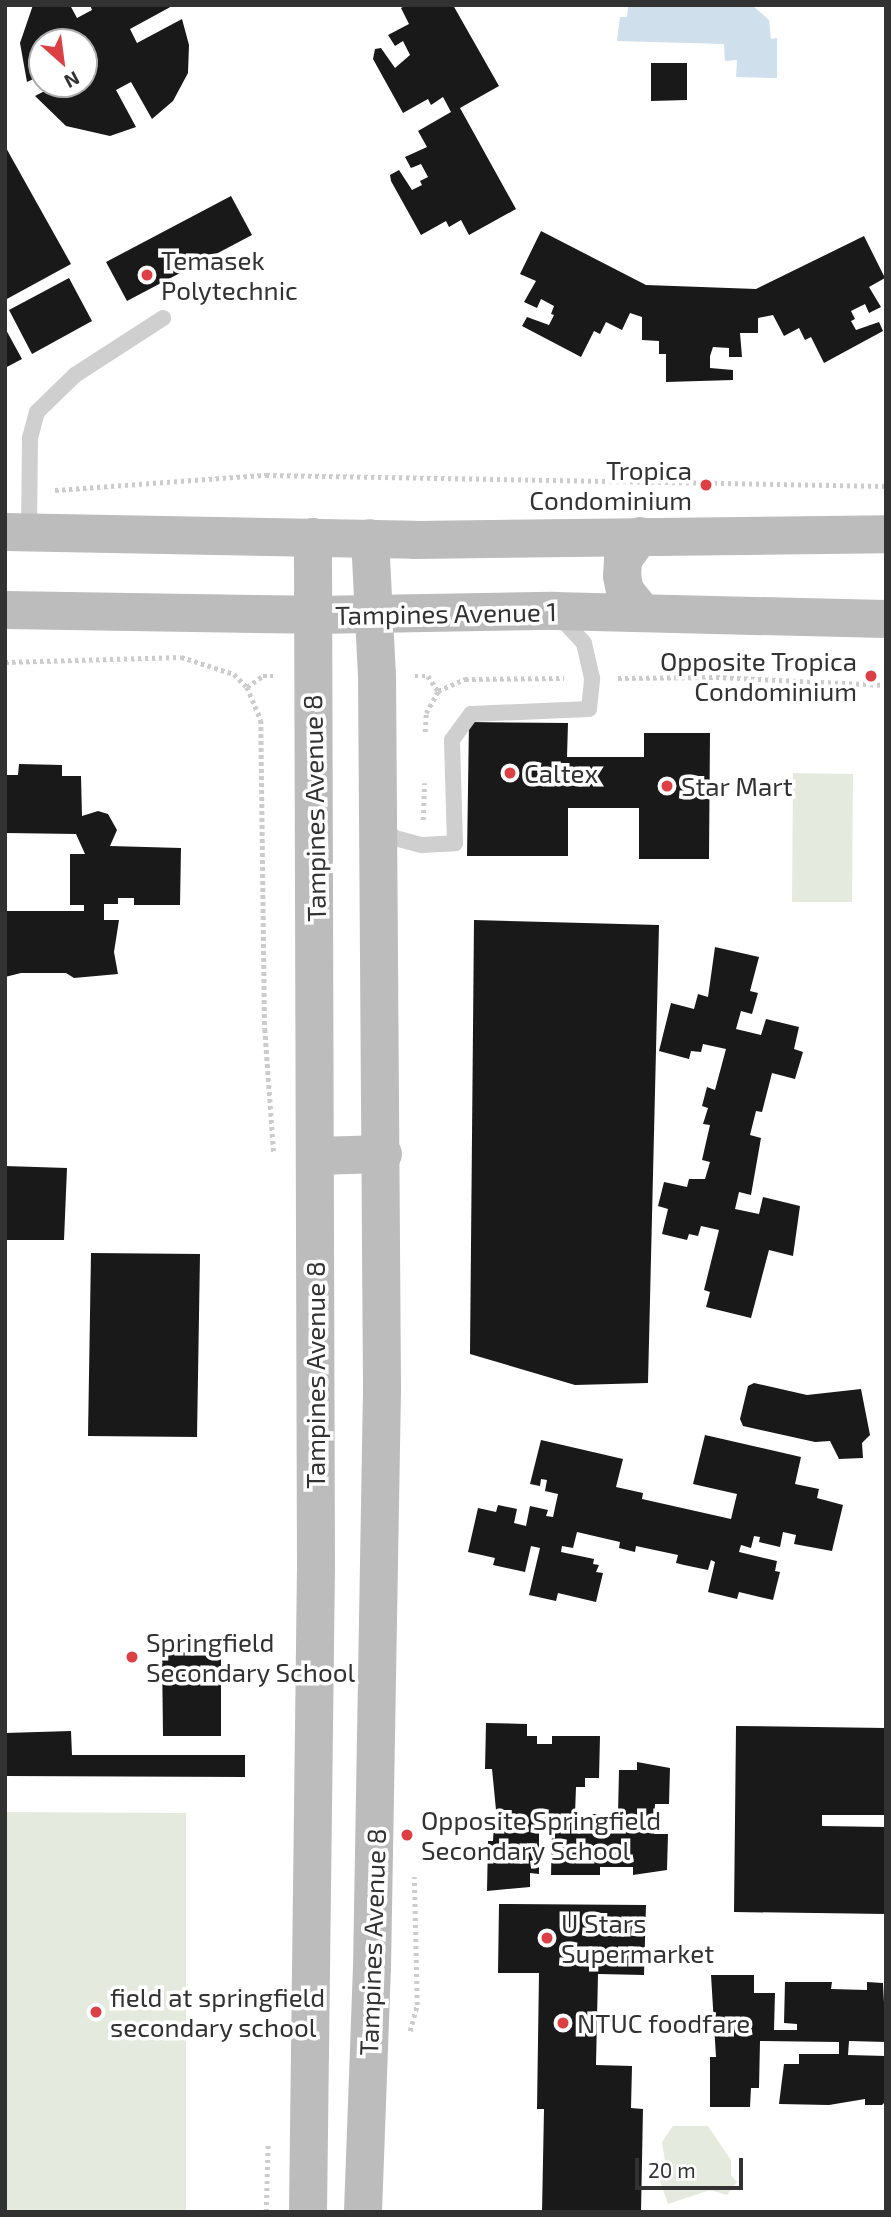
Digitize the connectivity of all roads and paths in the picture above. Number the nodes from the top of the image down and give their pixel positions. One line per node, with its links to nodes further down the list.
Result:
1 (163, 318): 3 (lane)
2 (886, 486): 3 (path)
3 (29, 491): 4 (lane)
4 (17, 532): 7 (street)
5 (886, 534): 6 (street)
6 (640, 536): 8 (street); 11 (street)
7 (313, 537): 8 (street); 12 (street, Tampines Avenue 8)
8 (370, 538): 13 (street, Tampines Avenue 8)
9 (5, 610): 12 (street, Tampines Avenue 1)
10 (554, 611): 11 (street, Tampines Avenue 1); 13 (street, Tampines Avenue 1); 16 (lane)
11 (643, 613): 14 (street, Tampines Avenue 1)
12 (314, 615): 13 (street, Tampines Avenue 1); 21 (street, Tampines Avenue 8)
13 (374, 615): 19 (street, Tampines Avenue 8)
14 (886, 619)
15 (5, 662): 22 (path)
16 (592, 678): 17 (path); 18 (path); 19 (lane)
17 (886, 685)
18 (438, 691)
19 (376, 823): 20 (street, Tampines Avenue 8)
20 (383, 1154): 21 (street); 26 (street, Tampines Avenue 8)
21 (317, 1156): 25 (street, Tampines Avenue 8)
22 (275, 1164)
23 (268, 2131): 24 (path)
24 (266, 2212)
25 (308, 2212)
26 (363, 2212)

